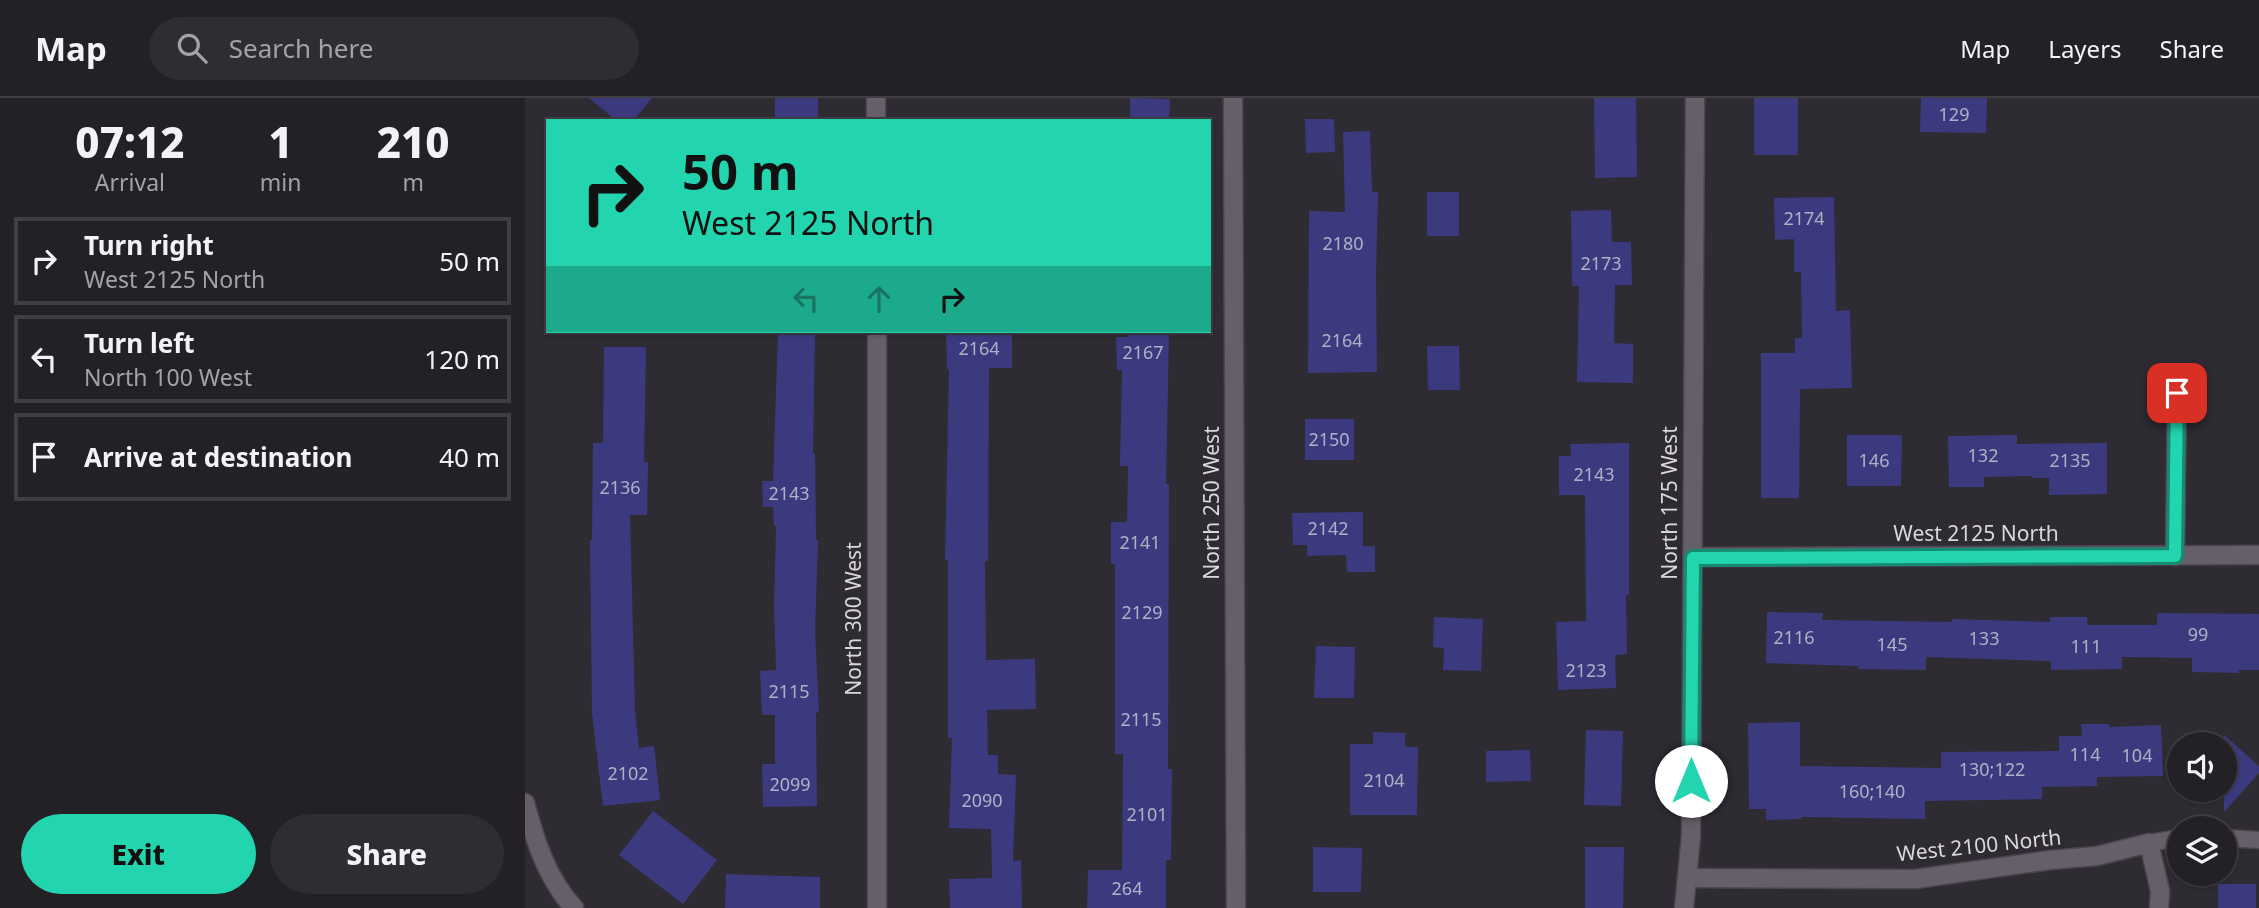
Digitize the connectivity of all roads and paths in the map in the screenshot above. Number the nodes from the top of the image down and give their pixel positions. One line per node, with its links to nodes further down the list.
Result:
1 (876, 98): 4 (street)
2 (1233, 98): 18 (street, North 250 West)
3 (1695, 98): 9 (street, North 175 West)
4 (876, 119)
5 (877, 333): 17 (street, North 300 West)
6 (2177, 393): 8 (street)
7 (2259, 555): 8 (street, West 2125 North)
8 (2175, 556): 9 (street, West 2125 North)
9 (1693, 558): 15 (street, North 175 West)
10 (525, 803): 16 (street)
11 (2237, 839): 13 (lane)
12 (2167, 840): 14 (lane)
13 (2259, 840)
14 (2149, 843): 15 (street, West 2100 North); 20 (street)
15 (1687, 878): 19 (street, North 175 West)
16 (574, 908)
17 (877, 908)
18 (1236, 908)
19 (1684, 908)
20 (2159, 908)

